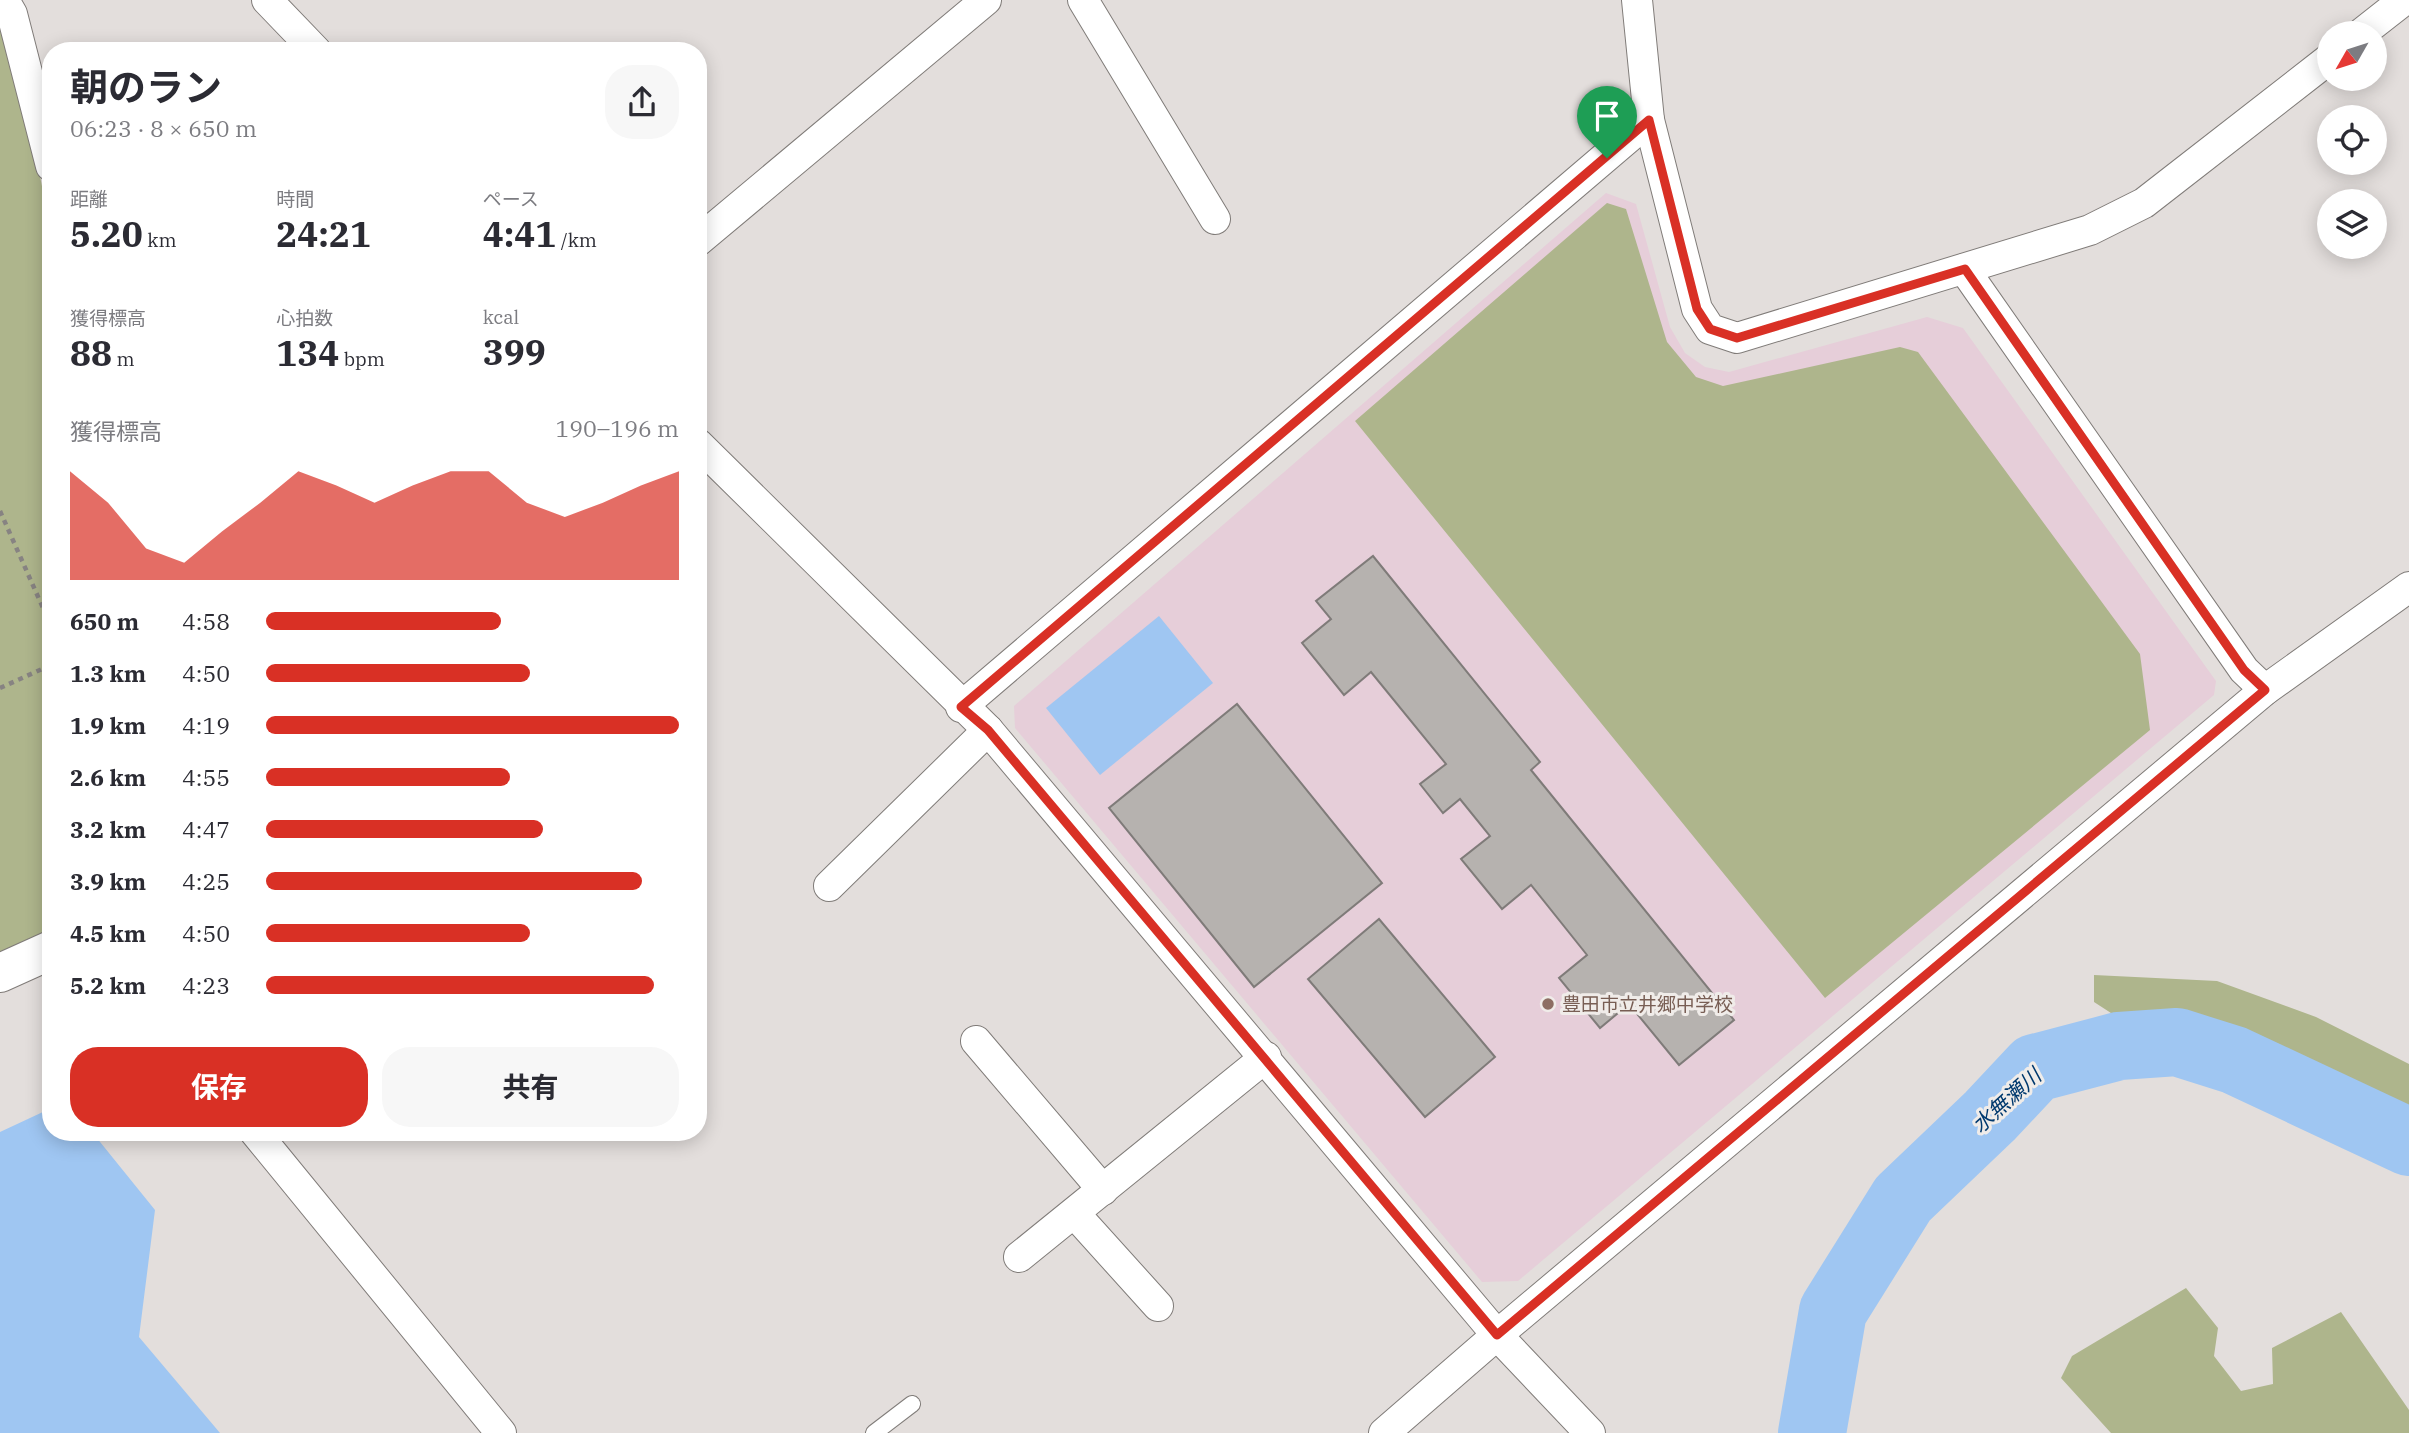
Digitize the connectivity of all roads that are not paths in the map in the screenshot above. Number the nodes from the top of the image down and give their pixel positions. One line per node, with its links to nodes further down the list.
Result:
1 (4, 0): 11 (street)
2 (267, 0): 8 (street)
3 (986, 0): 13 (street)
4 (1083, 0): 12 (street)
5 (1637, 0): 10 (street)
6 (2404, 0): 7 (street)
7 (2377, 21)
8 (307, 42)
9 (2317, 68): 14 (street)
10 (1649, 120): 14 (street); 18 (street)
11 (42, 131)
12 (1216, 219)
13 (707, 233)
14 (1965, 269): 17 (street)
15 (707, 453): 18 (street)
16 (2409, 587): 17 (street)
17 (2265, 690): 30 (street)
18 (961, 707): 19 (street)
19 (988, 730): 20 (street); 24 (street)
20 (829, 886)
21 (42, 954): 22 (street)
22 (0, 973)
23 (976, 1041): 26 (street)
24 (1266, 1057): 26 (street); 30 (street)
25 (262, 1141): 32 (street)
26 (1103, 1190): 27 (street)
27 (1075, 1214): 28 (street); 29 (street)
28 (1019, 1257)
29 (1157, 1306)
30 (1497, 1335): 34 (street); 35 (street)
31 (912, 1404): 33 (lane)
32 (501, 1433)
33 (874, 1433)
34 (1384, 1433)
35 (1590, 1433)

